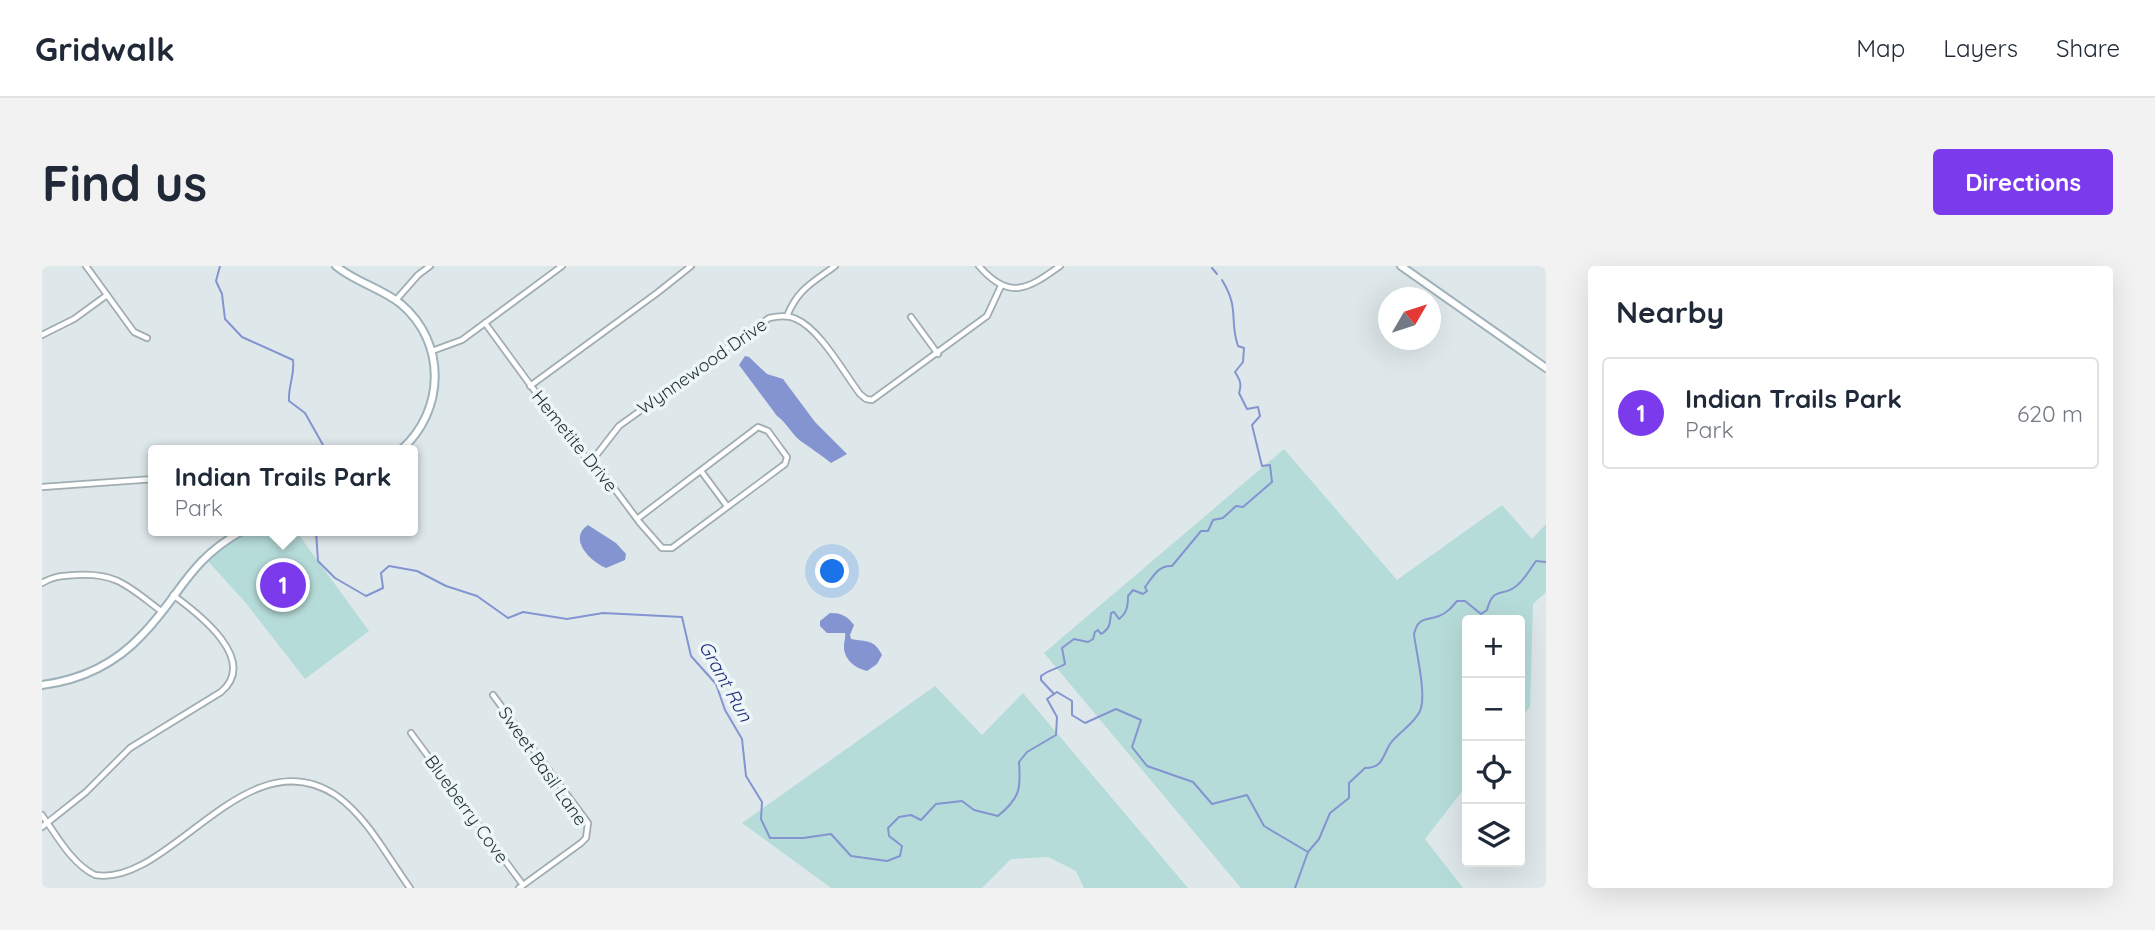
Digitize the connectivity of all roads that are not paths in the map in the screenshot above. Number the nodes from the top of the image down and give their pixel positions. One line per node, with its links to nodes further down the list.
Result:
1 (86, 266): 11 (street)
2 (336, 266): 12 (street)
3 (430, 266): 12 (street)
4 (562, 266): 15 (street)
5 (691, 266): 21 (street)
6 (835, 266): 13 (street)
7 (979, 266): 10 (street)
8 (1060, 266): 10 (street)
9 (1401, 266): 20 (street)
10 (1001, 286): 19 (street, Wynnewood Drive)
11 (107, 295): 16 (street); 17 (street)
12 (396, 300): 18 (street)
13 (787, 316): 19 (street, Wynnewood Drive); 23 (street, Wynnewood Drive)
14 (911, 317): 19 (street)
15 (485, 323): 18 (street); 21 (street, Hemetite Drive)
16 (42, 335)
17 (147, 338)
18 (432, 351): 22 (street)
19 (938, 354)
20 (1546, 368)
21 (530, 386): 23 (street, Hemetite Drive)
22 (406, 445)
23 (591, 462): 28 (street, Hemetite Drive)
24 (701, 471): 27 (street); 27 (street); 28 (street)
25 (148, 479): 26 (street)
26 (42, 487)
27 (727, 507): 28 (street, Hemetite Drive)
28 (637, 519)
29 (235, 536): 31 (street)
30 (42, 583): 32 (street)
31 (172, 595): 32 (street); 37 (street)
32 (161, 611): 33 (street)
33 (42, 685)
34 (494, 695): 43 (street, Sweet Basil Lane)
35 (411, 733): 43 (street, Blueberry Cove)
36 (42, 815): 37 (street)
37 (48, 823): 38 (street); 42 (street)
38 (42, 827)
39 (150, 867): 44 (street)
40 (130, 878): 41 (street)
41 (120, 880)
42 (113, 881)
43 (521, 887)
44 (410, 888)

